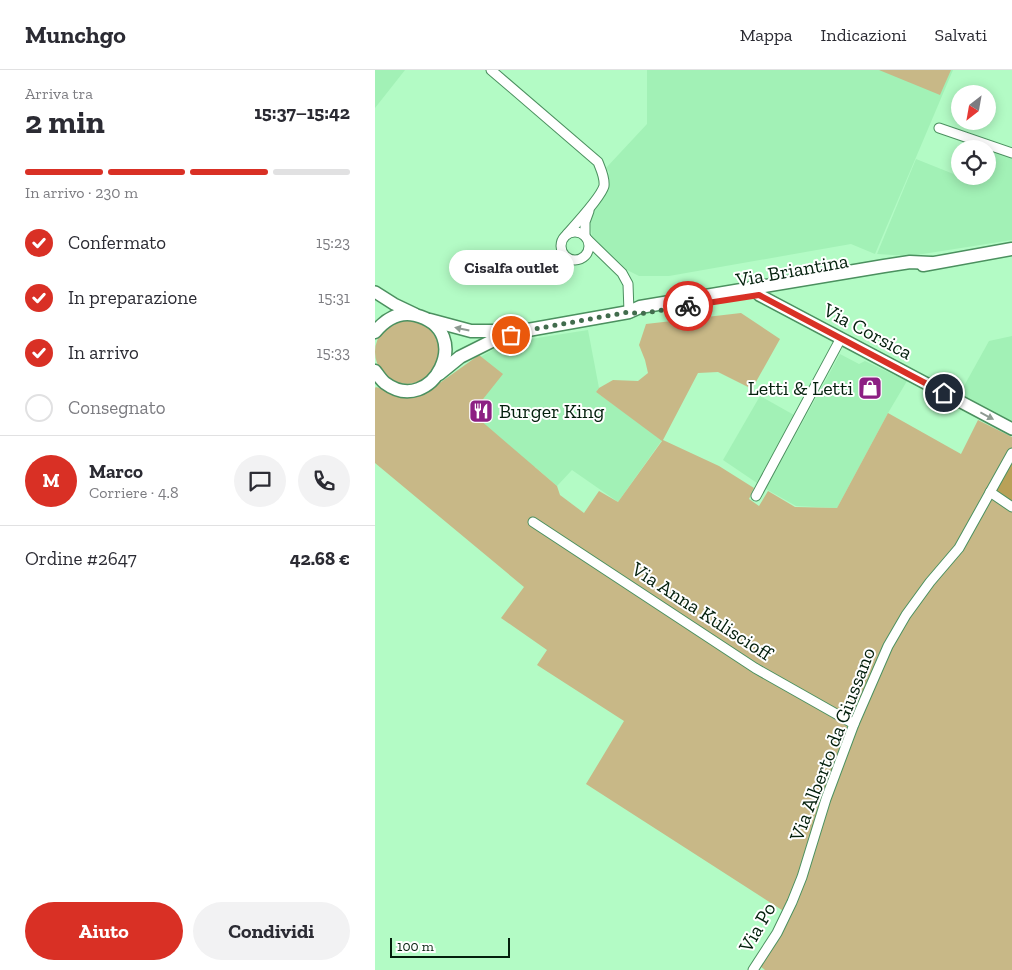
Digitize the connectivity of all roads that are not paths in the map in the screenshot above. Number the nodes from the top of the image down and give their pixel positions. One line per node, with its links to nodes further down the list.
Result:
1 (491, 70): 4 (street)
2 (939, 128): 3 (street)
3 (1012, 153)
4 (590, 206): 5 (street); 6 (street)
5 (567, 234): 6 (street); 8 (street)
6 (586, 238): 8 (street); 9 (street)
7 (1012, 249): 10 (main road, Via Briantina)
8 (583, 257): 9 (street)
9 (607, 260): 13 (street)
10 (931, 263): 12 (main road, Via Briantina); 13 (main road, Via Briantina)
11 (375, 292): 14 (street)
12 (759, 295): 13 (main road, Via Briantina); 17 (street, Via Corsica)
13 (629, 312): 16 (main road, Via Briantina)
14 (422, 317): 15 (main road, Via Briantina); 16 (main road, Via Briantina, one-way to 14); 19 (main road)
15 (378, 328)
16 (529, 330): 19 (main road, Via Briantina)
17 (841, 338): 21 (street, Via Corsica, one-way to 21); 24 (street)
18 (375, 371): 20 (main road)
19 (439, 374): 20 (main road, Via Briantina)
20 (380, 381)
21 (1012, 430)
22 (1012, 453): 23 (street, Via Alberto da Giussano)
23 (990, 492): 25 (street); 27 (street, Via Alberto da Giussano)
24 (756, 496)
25 (1012, 507)
26 (533, 522): 27 (street, Via Anna Kuliscioff)
27 (854, 724): 28 (street, Via Alberto da Giussano)
28 (791, 902): 29 (street, Via Po)
29 (753, 970)

